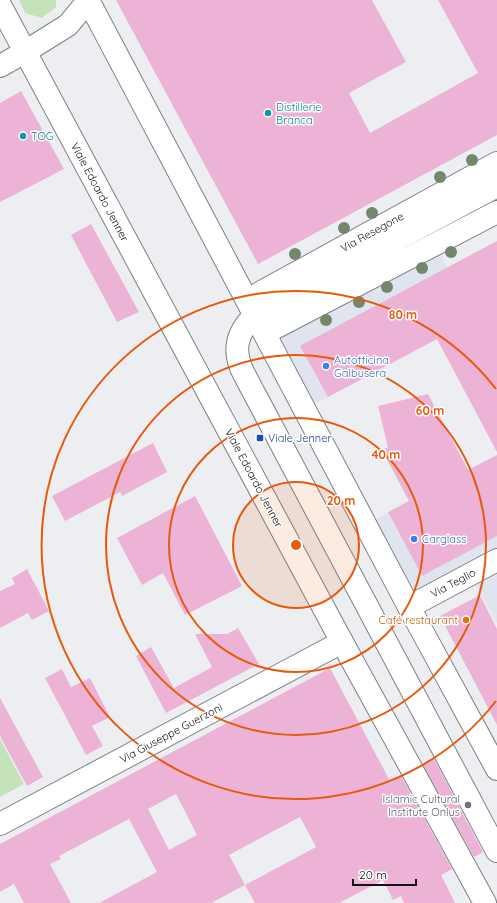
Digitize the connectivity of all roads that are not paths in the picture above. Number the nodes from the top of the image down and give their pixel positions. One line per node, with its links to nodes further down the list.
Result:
1 (88, 1): 3 (main road); 8 (main road)
2 (0, 5): 3 (main road, Viale Edoardo Jenner)
3 (25, 52): 4 (main road); 11 (main road, Viale Edoardo Jenner)
4 (0, 66)
5 (497, 163): 8 (main road, Via Resegone)
6 (497, 186): 8 (main road, Via Resegone)
7 (497, 212): 8 (main road)
8 (256, 316): 10 (main road); 14 (main road)
9 (497, 560): 10 (main road, Via Teglio)
10 (409, 607): 12 (main road)
11 (342, 642): 13 (main road, Via Giuseppe Guerzoni); 15 (main road, Viale Edoardo Jenner)
12 (497, 769)
13 (0, 824)
14 (497, 851)
15 (485, 903)

